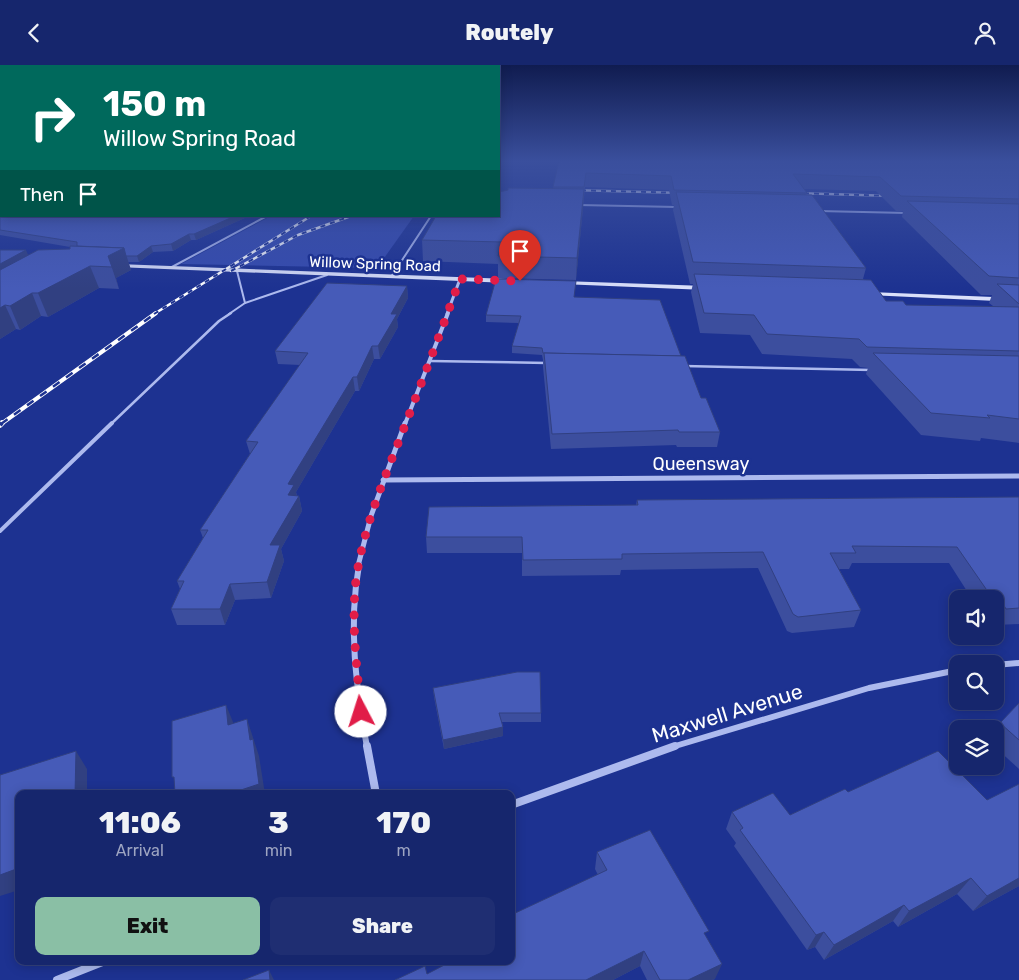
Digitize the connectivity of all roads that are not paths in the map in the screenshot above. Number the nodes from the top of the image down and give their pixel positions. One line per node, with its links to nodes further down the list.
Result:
1 (579, 205): 2 (lane)
2 (684, 208)
3 (810, 211): 4 (lane)
4 (907, 213)
5 (265, 217): 8 (lane)
6 (430, 217): 11 (lane)
7 (112, 266): 8 (street, Willow Spring Road)
8 (170, 269): 9 (street, Willow Spring Road)
9 (238, 271): 10 (street, Willow Spring Road); 18 (lane)
10 (327, 275): 11 (street, Willow Spring Road); 18 (lane)
11 (390, 277): 12 (street, Willow Spring Road)
12 (460, 279): 13 (street, Willow Spring Road); 19 (street)
13 (520, 281)
14 (560, 283): 15 (street)
15 (709, 288)
16 (859, 294): 17 (street)
17 (1019, 300)
18 (245, 303): 25 (lane)
19 (430, 361): 20 (lane); 24 (street)
20 (556, 363)
21 (683, 366): 22 (lane)
22 (881, 370)
23 (1019, 476): 24 (street, Queensway)
24 (383, 480): 29 (street)
25 (0, 531)
26 (1019, 663): 27 (street)
27 (1004, 664)
28 (949, 673): 30 (street, Maxwell Avenue)
29 (375, 790)
30 (515, 804)
31 (95, 965): 32 (street)
32 (57, 980)

